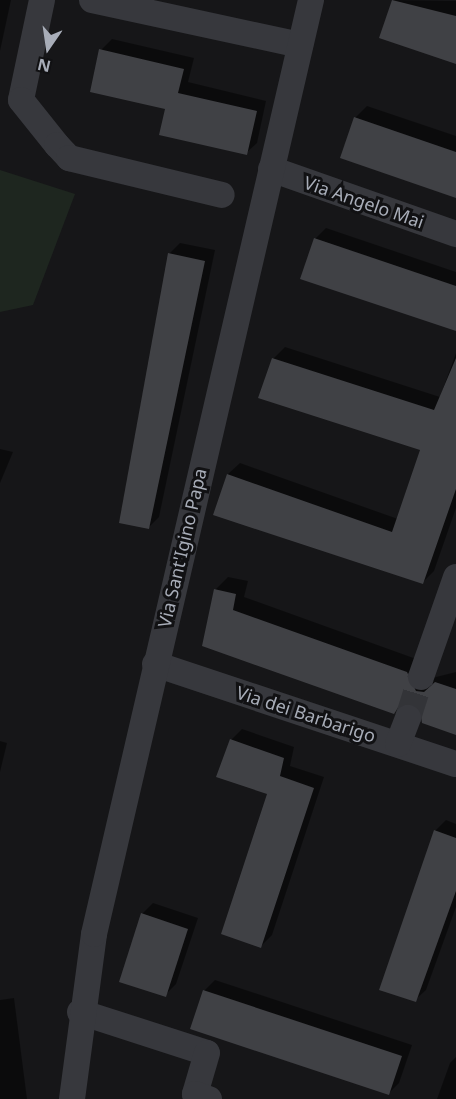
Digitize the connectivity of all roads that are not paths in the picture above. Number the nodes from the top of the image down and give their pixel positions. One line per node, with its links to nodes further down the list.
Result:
1 (42, 0): 6 (street)
2 (92, 0): 4 (street)
3 (311, 0): 4 (street, Via Sant'Igino Papa)
4 (300, 45): 5 (street, Via Sant'Igino Papa)
5 (271, 169): 7 (street, Via Angelo Mai); 9 (street, Via Sant'Igino Papa)
6 (222, 195)
7 (456, 234)
8 (456, 576): 10 (street)
9 (155, 664): 12 (street, Via dei Barbarigo); 14 (street, Via Sant'Igino Papa)
10 (421, 677)
11 (408, 718): 12 (street)
12 (398, 744): 13 (street, Via dei Barbarigo)
13 (456, 764)
14 (80, 1012): 15 (street, Via Sant'Igino Papa); 16 (street)
15 (72, 1099)
16 (209, 1099)

